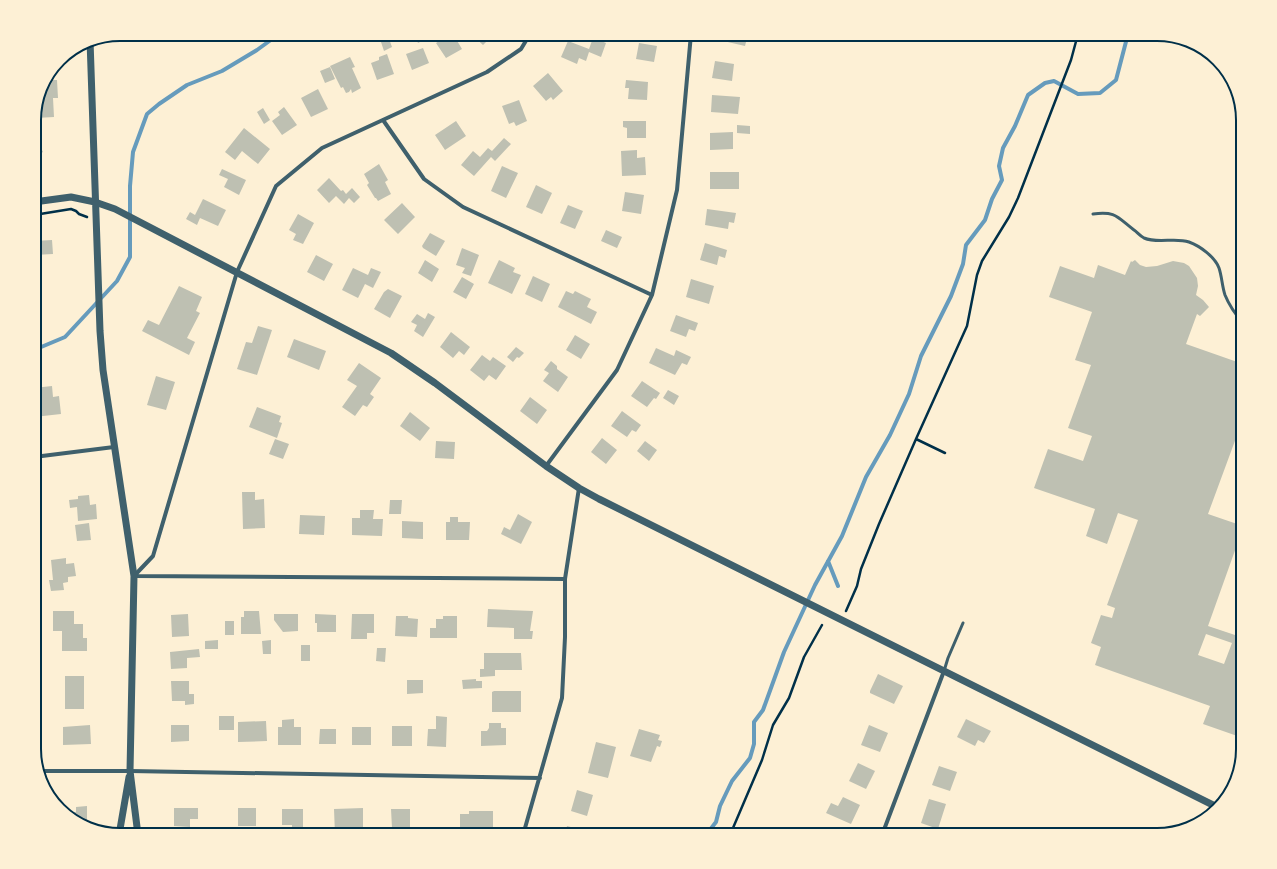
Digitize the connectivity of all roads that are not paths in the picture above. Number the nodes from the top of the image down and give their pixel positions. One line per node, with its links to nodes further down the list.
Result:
1 (526, 41): 4 (street)
2 (690, 41): 9 (street)
3 (90, 47): 6 (street)
4 (383, 120): 8 (street); 9 (street)
5 (41, 201): 6 (street)
6 (95, 202): 8 (street); 11 (street)
7 (1094, 214): 10 (lane)
8 (237, 272): 13 (street); 15 (street)
9 (652, 295): 13 (street)
10 (1236, 315)
11 (114, 447): 12 (street); 15 (street)
12 (41, 456)
13 (546, 466): 14 (street)
14 (579, 488): 16 (street); 18 (street)
15 (134, 576): 16 (street); 20 (street)
16 (565, 579): 21 (street)
17 (963, 623): 18 (lane)
18 (944, 671): 22 (street); 26 (street)
19 (44, 771): 20 (street)
20 (130, 771): 21 (street); 23 (street); 24 (street)
21 (540, 778): 25 (street)
22 (1212, 805)
23 (120, 828)
24 (137, 828)
25 (525, 828)
26 (885, 828)

